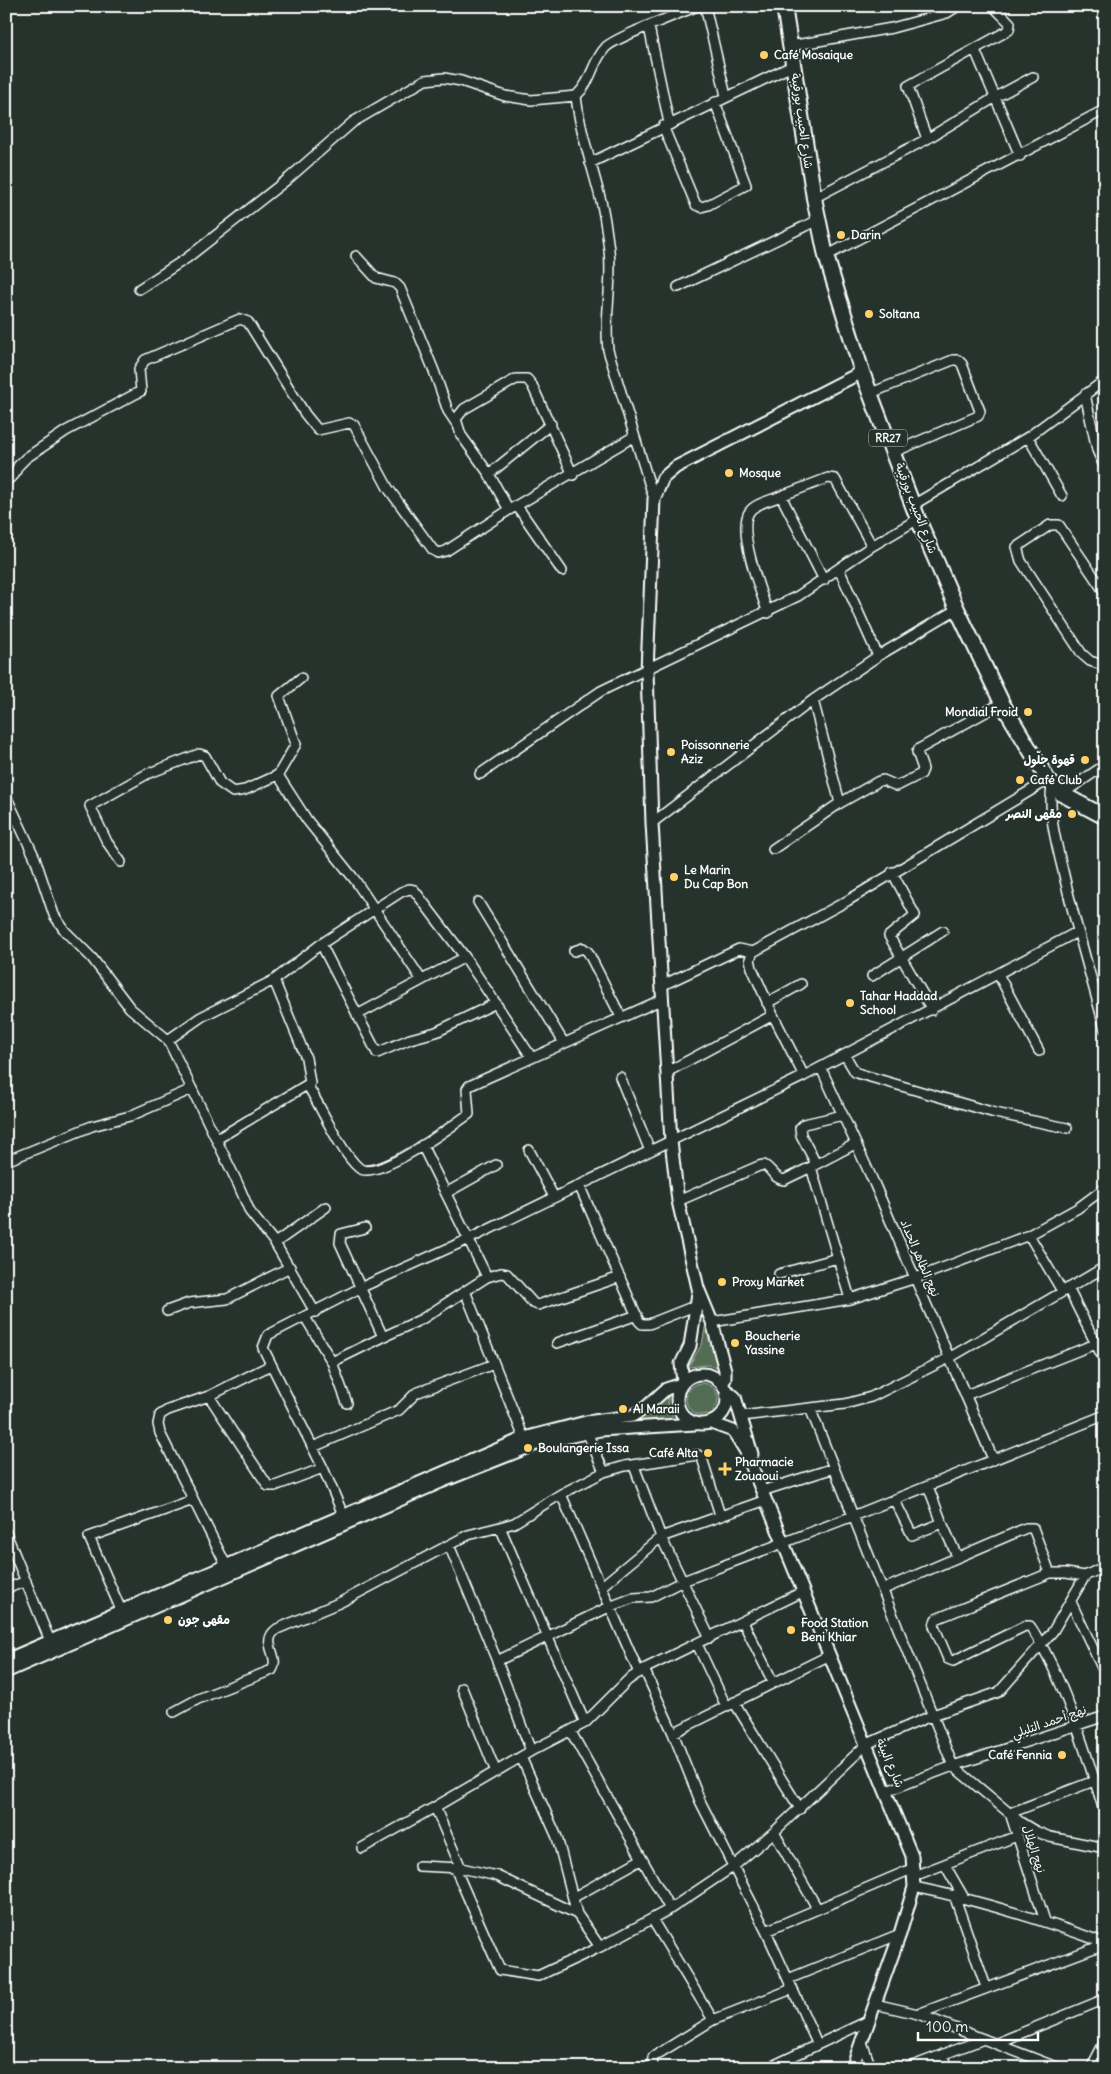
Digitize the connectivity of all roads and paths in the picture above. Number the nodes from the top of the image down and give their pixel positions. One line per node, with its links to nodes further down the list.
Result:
1 (697, 6): 6 (street)
2 (705, 6): 12 (street)
3 (784, 6): 7 (main road, شارع الحبيب بورقيبة / RR27)
4 (958, 6): 7 (street)
5 (993, 6): 8 (street)
6 (649, 27): 11 (street); 16 (street)
7 (790, 46): 9 (main road, شارع الحبيب بورقيبة / RR27)
8 (975, 50): 13 (street); 17 (street)
9 (794, 65): 12 (street); 20 (main road, شارع الحبيب بورقيبة / RR27)
10 (1033, 77): 13 (street)
11 (576, 96): 19 (street); 25 (street)
12 (726, 96): 14 (street)
13 (994, 98): 17 (street); 18 (street)
14 (715, 102): 16 (street); 16 (street)
15 (1104, 110): 18 (street)
16 (666, 125): 19 (street)
17 (927, 139): 20 (street)
18 (1020, 156): 23 (street)
19 (590, 163): 32 (street)
20 (814, 198): 21 (main road, شارع الحبيب بورقيبة / RR27)
21 (818, 220): 23 (main road, شارع الحبيب بورقيبة / RR27); 24 (street)
22 (356, 256): 30 (street)
23 (826, 256): 26 (main road, شارع الحبيب بورقيبة / RR27)
24 (678, 287)
25 (140, 289)
26 (862, 372): 28 (main road, شارع الحبيب بورقيبة / RR27); 41 (street)
27 (1105, 380): 29 (street)
28 (871, 393): 34 (main road, شارع الحبيب بورقيبة / RR27); 34 (street)
29 (1085, 394): 33 (street); 35 (street)
30 (456, 423): 31 (street); 36 (street)
31 (552, 424): 36 (street); 37 (street)
32 (633, 437): 37 (street); 41 (street)
33 (1028, 437): 40 (street); 42 (street)
34 (894, 452): 42 (main road, شارع الحبيب بورقيبة / RR27)
35 (1105, 468)
36 (489, 474): 43 (street)
37 (573, 475): 43 (street)
38 (6, 481): 43 (street)
39 (781, 496): 45 (street); 48 (street); 51 (street)
40 (1062, 496)
41 (654, 499): 54 (street)
42 (913, 505): 44 (main road, شارع الحبيب بورقيبة / RR27)
43 (513, 508): 47 (street)
44 (918, 519): 45 (street); 50 (main road, شارع الحبيب بورقيبة / RR27)
45 (872, 546): 46 (street)
46 (838, 569): 48 (street); 52 (street)
47 (562, 571)
48 (824, 580): 51 (street)
49 (1105, 593): 53 (street)
50 (957, 609): 52 (street); 57 (main road, شارع الحبيب بورقيبة / RR27)
51 (768, 613): 54 (street)
52 (878, 656): 56 (street)
53 (1105, 666)
54 (647, 670): 60 (street); 65 (street)
55 (301, 678): 59 (street)
56 (813, 700): 63 (street); 65 (street)
57 (1002, 703): 61 (main road, شارع الحبيب بورقيبة / RR27); 63 (street)
58 (1105, 765): 61 (street)
59 (278, 774): 67 (street); 70 (street)
60 (480, 774)
61 (1054, 786): 64 (main road); 68 (street); 72 (street)
62 (6, 796): 92 (street)
63 (840, 803): 66 (street)
64 (1105, 817)
65 (652, 823): 83 (street)
66 (772, 849)
67 (121, 862)
68 (892, 872): 75 (street); 77 (street)
69 (478, 902): 93 (street)
70 (375, 909): 73 (street); 76 (street); 81 (street)
71 (943, 931): 77 (street)
72 (1077, 932): 78 (street); 91 (street)
73 (322, 944): 80 (street); 88 (street)
74 (574, 951): 90 (street)
75 (753, 952): 83 (street); 86 (street)
76 (465, 957): 81 (street); 85 (street)
77 (902, 958): 79 (street); 87 (street)
78 (998, 974): 87 (street); 94 (street)
79 (872, 976)
80 (274, 980): 92 (street); 101 (street)
81 (422, 980): 88 (street)
82 (801, 984): 86 (street)
83 (662, 986): 84 (street)
84 (663, 999): 90 (street); 98 (street)
85 (496, 1003): 88 (street); 96 (street)
86 (768, 1003): 89 (street)
87 (932, 1010): 95 (street)
88 (357, 1015)
89 (773, 1015): 98 (street); 99 (street)
90 (621, 1017): 93 (street)
91 (1105, 1029)
92 (168, 1040): 102 (street)
93 (564, 1043): 96 (street)
94 (1038, 1051)
95 (845, 1055): 97 (street); 104 (street)
96 (532, 1058): 108 (street)
97 (821, 1068): 99 (street); 103 (street, نهج الطاهر الحداد)
98 (667, 1072): 106 (street)
99 (804, 1076): 106 (street)
100 (620, 1077): 110 (street)
101 (308, 1086): 105 (street); 108 (street)
102 (192, 1089): 105 (street); 111 (street)
103 (842, 1115): 107 (street, نهج الطاهر الحداد); 113 (street)
104 (1067, 1128)
105 (217, 1139): 123 (street)
106 (671, 1141): 110 (street); 118 (street)
107 (856, 1144): 113 (street); 130 (street, نهج الطاهر الحداد)
108 (422, 1146): 116 (street)
109 (529, 1150): 117 (street)
110 (650, 1151): 114 (street)
111 (6, 1161)
112 (496, 1165): 116 (street)
113 (813, 1166): 118 (street); 124 (street)
114 (579, 1185): 117 (street); 128 (street)
115 (1105, 1188): 121 (street)
116 (446, 1193): 122 (street)
117 (554, 1197): 122 (street)
118 (678, 1201): 132 (street)
119 (326, 1207): 123 (street)
120 (365, 1228): 131 (street)
121 (1030, 1235): 130 (street); 134 (street)
122 (469, 1239): 129 (street); 131 (street)
123 (275, 1243): 125 (street)
124 (838, 1258): 127 (street); 135 (street)
125 (290, 1267): 137 (street); 138 (street)
126 (1105, 1267): 134 (street)
127 (779, 1274)
128 (620, 1276): 129 (street); 139 (street)
129 (487, 1277): 133 (street)
130 (916, 1278): 135 (street); 145 (street, نهج الطاهر الحداد)
131 (362, 1287): 138 (street); 142 (street)
132 (698, 1288): 136 (street); 141 (street)
133 (465, 1290): 142 (street); 148 (street)
134 (1065, 1290): 144 (street); 145 (street)
135 (850, 1299): 141 (street)
136 (697, 1306): 139 (street); 150 (street)
137 (167, 1311)
138 (314, 1312): 140 (street)
139 (637, 1316): 143 (street)
140 (305, 1317): 146 (street); 149 (street)
141 (712, 1322): 151 (street)
142 (383, 1337): 146 (street)
143 (557, 1342)
144 (1095, 1344): 147 (street); 152 (street)
145 (949, 1358): 152 (street, نهج الطاهر الحداد); 155 (street)
146 (332, 1362): 154 (street)
147 (1105, 1362)
148 (494, 1364): 161 (street); 162 (street)
149 (271, 1365): 153 (street); 162 (street)
150 (682, 1383): 151 (street); 159 (street); 161 (street)
151 (724, 1387): 157 (street); 158 (street)
152 (966, 1395): 163 (street, نهج الطاهر الحداد)
153 (209, 1396): 165 (street); 173 (street)
154 (346, 1404)
155 (810, 1408): 157 (street); 166 (street)
156 (1105, 1415): 163 (street)
157 (741, 1416): 168 (street)
158 (711, 1423): 159 (street); 168 (street)
159 (696, 1424): 160 (street)
160 (587, 1432): 167 (street); 174 (street)
161 (524, 1438): 174 (street)
162 (313, 1447): 165 (street)
163 (993, 1459): 169 (street)
164 (634, 1466): 167 (street); 175 (street); 181 (street)
165 (323, 1468): 177 (street)
166 (834, 1468): 171 (street); 176 (street)
167 (604, 1472): 170 (street)
168 (755, 1475): 171 (street, شارع البيئة)
169 (928, 1486): 172 (street); 178 (street)
170 (561, 1494): 179 (street); 191 (street)
171 (764, 1495): 175 (street); 182 (street, شارع البيئة)
172 (894, 1499): 176 (street); 178 (street)
173 (193, 1500): 185 (street); 197 (street)
174 (358, 1514): 177 (street)
175 (720, 1515): 181 (street)
176 (853, 1516): 182 (street); 193 (street)
177 (345, 1520): 185 (street); 208 (street)
178 (942, 1523): 184 (street)
179 (500, 1527): 183 (street); 199 (street)
180 (7, 1536): 189 (street)
181 (661, 1537): 190 (street); 191 (street)
182 (783, 1542): 190 (street); 194 (street, شارع البيئة)
183 (449, 1545): 206 (street); 213 (street)
184 (957, 1556): 187 (street); 193 (street)
185 (226, 1565): 197 (street)
186 (1105, 1566): 188 (street)
187 (1050, 1574): 188 (street); 203 (street)
188 (1085, 1576): 195 (street)
189 (26, 1581): 192 (street); 201 (street)
190 (683, 1581): 196 (street); 200 (street)
191 (602, 1586): 196 (street)
192 (6, 1589)
193 (884, 1589): 214 (street)
194 (802, 1592): 198 (street); 204 (street, شارع البيئة)
195 (1071, 1602): 203 (street); 209 (street)
196 (610, 1607): 199 (street); 207 (street)
197 (121, 1610): 201 (street)
198 (743, 1622): 200 (street); 210 (street)
199 (547, 1637): 206 (street); 216 (street)
200 (710, 1638): 202 (street)
201 (50, 1641): 205 (street)
202 (697, 1644): 207 (street); 212 (street)
203 (1042, 1644): 214 (street); 217 (street)
204 (828, 1656): 210 (street); 220 (street, شارع البيئة)
205 (6, 1660)
206 (497, 1660): 221 (street)
207 (642, 1671): 216 (street); 219 (street)
208 (6, 1672)
209 (1105, 1674)
210 (773, 1682): 212 (street)
211 (462, 1688): 224 (street)
212 (730, 1704): 219 (street); 228 (street)
213 (174, 1712)
214 (933, 1715): 220 (street); 223 (street)
215 (1105, 1716): 217 (street, نهج أحمد التليلي)
216 (585, 1723): 218 (street)
217 (1076, 1727): 223 (street, نهج أحمد التليلي); 225 (street)
218 (571, 1732): 221 (street); 235 (street)
219 (673, 1733): 238 (street)
220 (867, 1744): 226 (street, شارع البيئة); 228 (street)
221 (531, 1751): 222 (street)
222 (521, 1757): 224 (street); 242 (street)
223 (953, 1766): 226 (street, نهج أحمد التليلي); 229 (street)
224 (496, 1772): 227 (street)
225 (1094, 1781): 229 (street, نهج الهلال); 230 (street)
226 (887, 1791): 240 (street, شارع البيئة)
227 (435, 1808): 233 (street); 239 (street)
228 (800, 1809): 231 (street)
229 (1010, 1813): 232 (street, نهج الهلال); 234 (street)
230 (1105, 1814)
231 (774, 1832): 238 (street); 244 (street)
232 (1017, 1836): 236 (street); 248 (street, نهج الهلال)
233 (362, 1848)
234 (1105, 1848)
235 (642, 1859): 242 (street); 245 (street)
236 (945, 1865): 240 (street); 243 (street)
237 (419, 1866): 239 (street)
238 (734, 1866): 245 (street); 249 (street)
239 (458, 1868): 246 (street); 252 (street)
240 (914, 1877): 241 (street); 244 (street); 250 (street, شارع البيئة)
241 (954, 1895): 243 (street); 254 (street)
242 (574, 1897): 246 (street)
243 (964, 1898): 248 (street)
244 (817, 1908): 249 (street)
245 (670, 1909): 247 (street)
246 (577, 1914): 252 (street)
247 (652, 1919): 252 (street); 259 (street)
248 (1045, 1921): 251 (street)
249 (766, 1931): 253 (street)
250 (900, 1934): 253 (street); 257 (street, شارع البيئة)
251 (1105, 1943): 254 (street)
252 (600, 1948)
253 (788, 1979): 255 (street)
254 (986, 1986): 258 (street)
255 (792, 1989): 259 (street); 264 (street)
256 (1105, 1999): 265 (street)
257 (875, 2004): 258 (street); 260 (street, شارع البيئة)
258 (918, 2014): 261 (street)
259 (713, 2020): 267 (street)
260 (870, 2020): 263 (street, شارع البيئة); 264 (street)
261 (984, 2039): 265 (street); 266 (street)
262 (1105, 2041): 274 (street)
263 (862, 2042): 269 (street, شارع البيئة); 270 (street)
264 (818, 2043): 268 (street)
265 (998, 2043): 273 (street)
266 (943, 2054): 271 (street); 272 (street)
267 (652, 2068)
268 (768, 2068)
269 (852, 2068)
270 (871, 2068)
271 (907, 2068)
272 (948, 2068)
273 (1059, 2068)
274 (1091, 2068)

